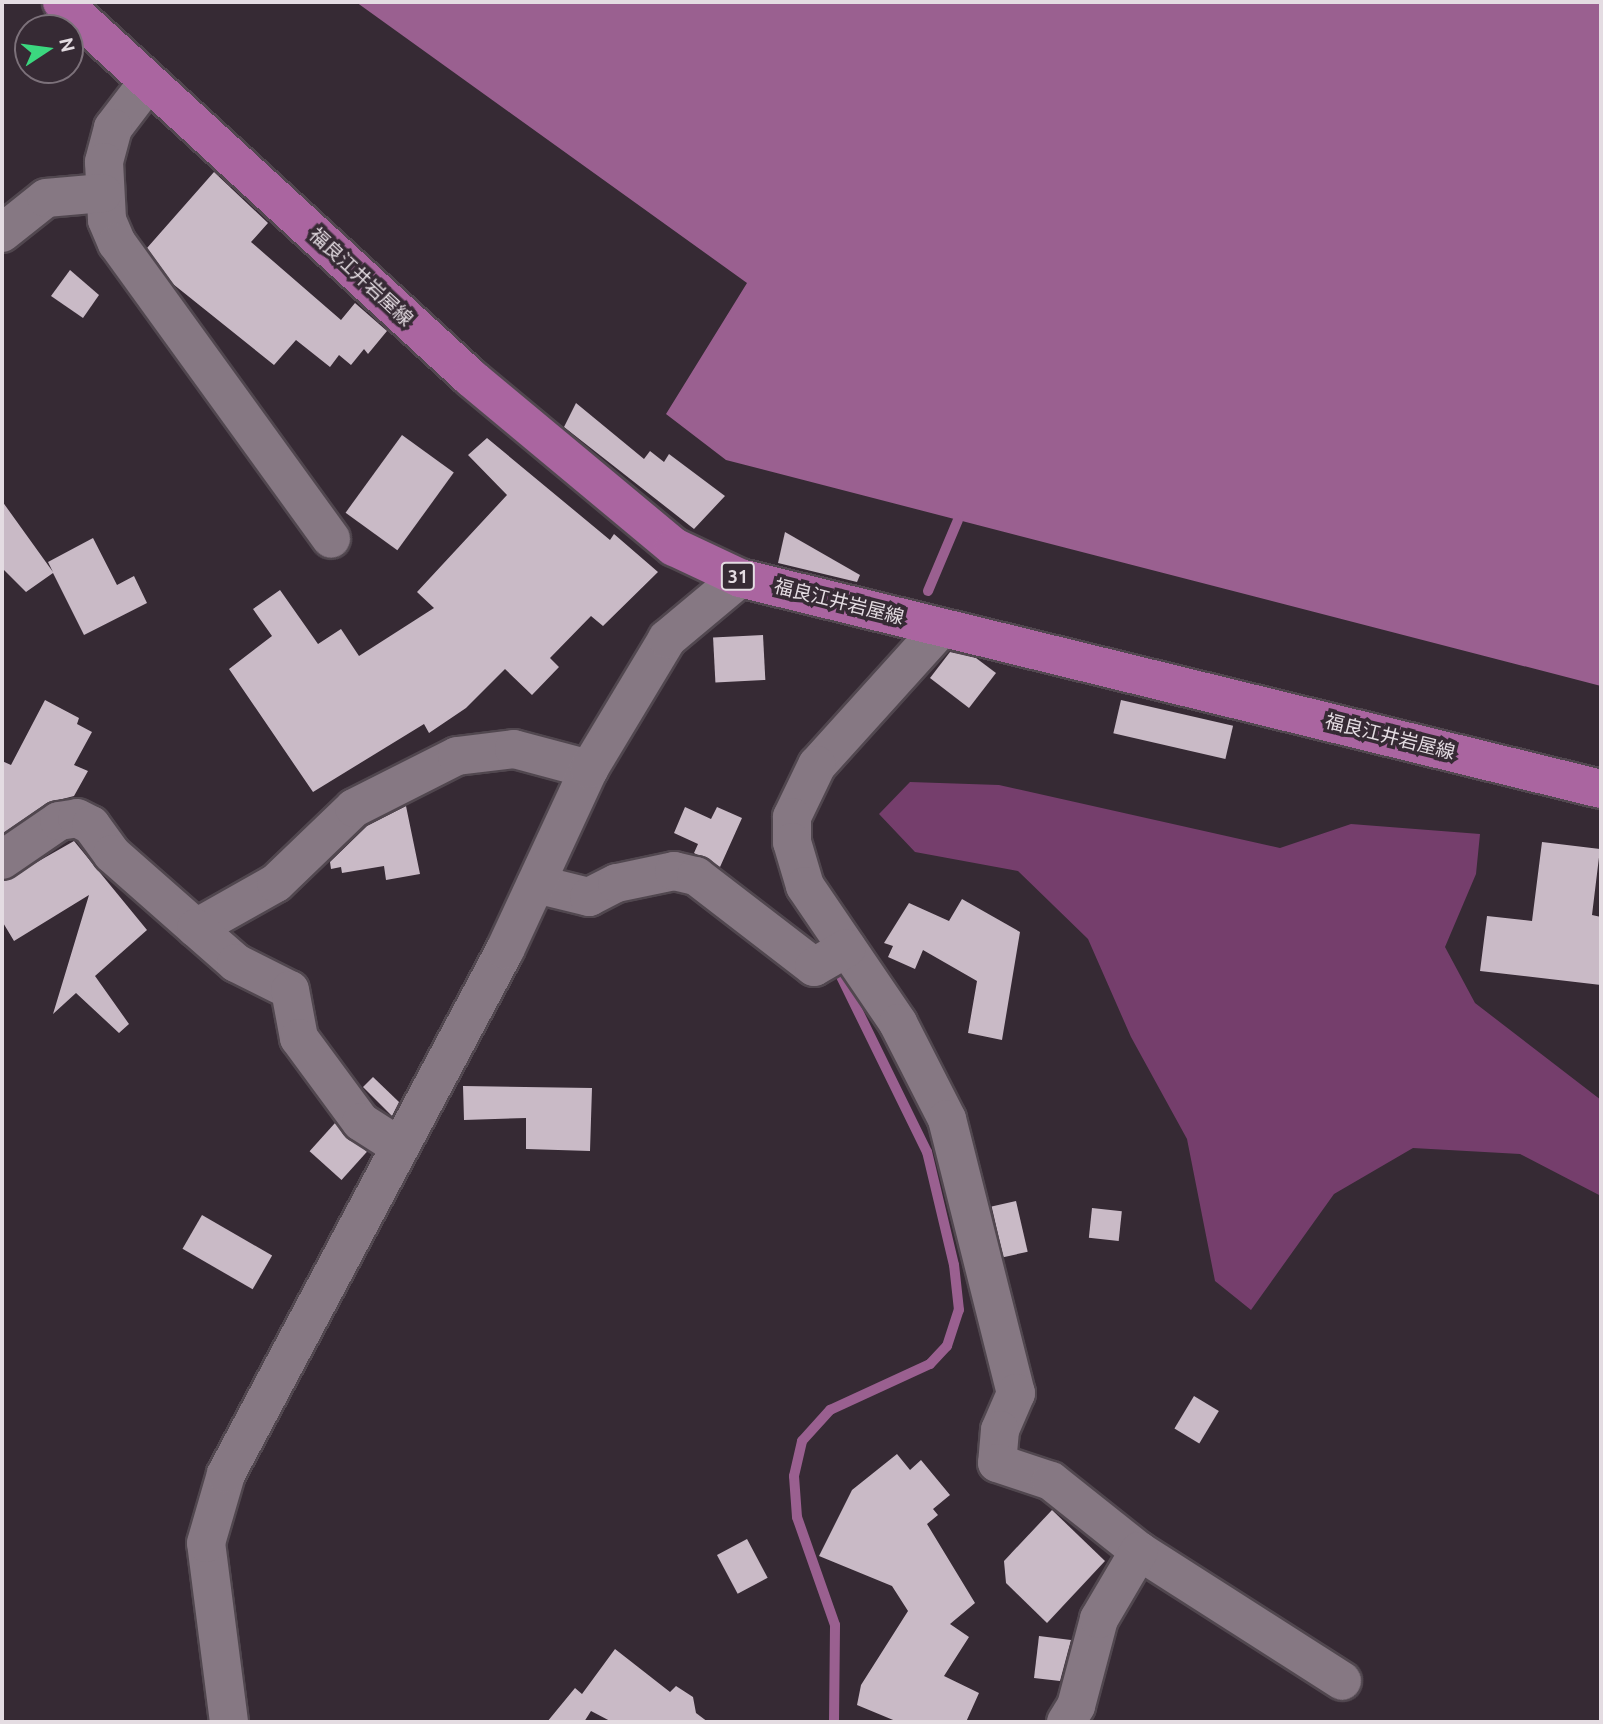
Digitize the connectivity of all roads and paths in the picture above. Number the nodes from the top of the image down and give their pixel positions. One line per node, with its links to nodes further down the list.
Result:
1 (62, 2): 2 (main road, 福良江井岩屋線 / 31)
2 (148, 82): 3 (street); 6 (main road, 福良江井岩屋線 / 31)
3 (103, 193): 4 (street); 5 (street)
4 (2, 233)
5 (331, 539)
6 (740, 578): 7 (main road, 福良江井岩屋線 / 31); 8 (street)
7 (941, 628): 9 (main road, 福良江井岩屋線 / 31); 13 (street)
8 (589, 769): 11 (street); 12 (street)
9 (1601, 789)
10 (2, 860): 12 (street)
11 (536, 884): 13 (street); 14 (street)
12 (196, 928): 14 (street)
13 (847, 948): 15 (street)
14 (400, 1147): 17 (street)
15 (1139, 1551): 16 (street); 18 (street)
16 (1342, 1681)
17 (229, 1722)
18 (1066, 1722)

